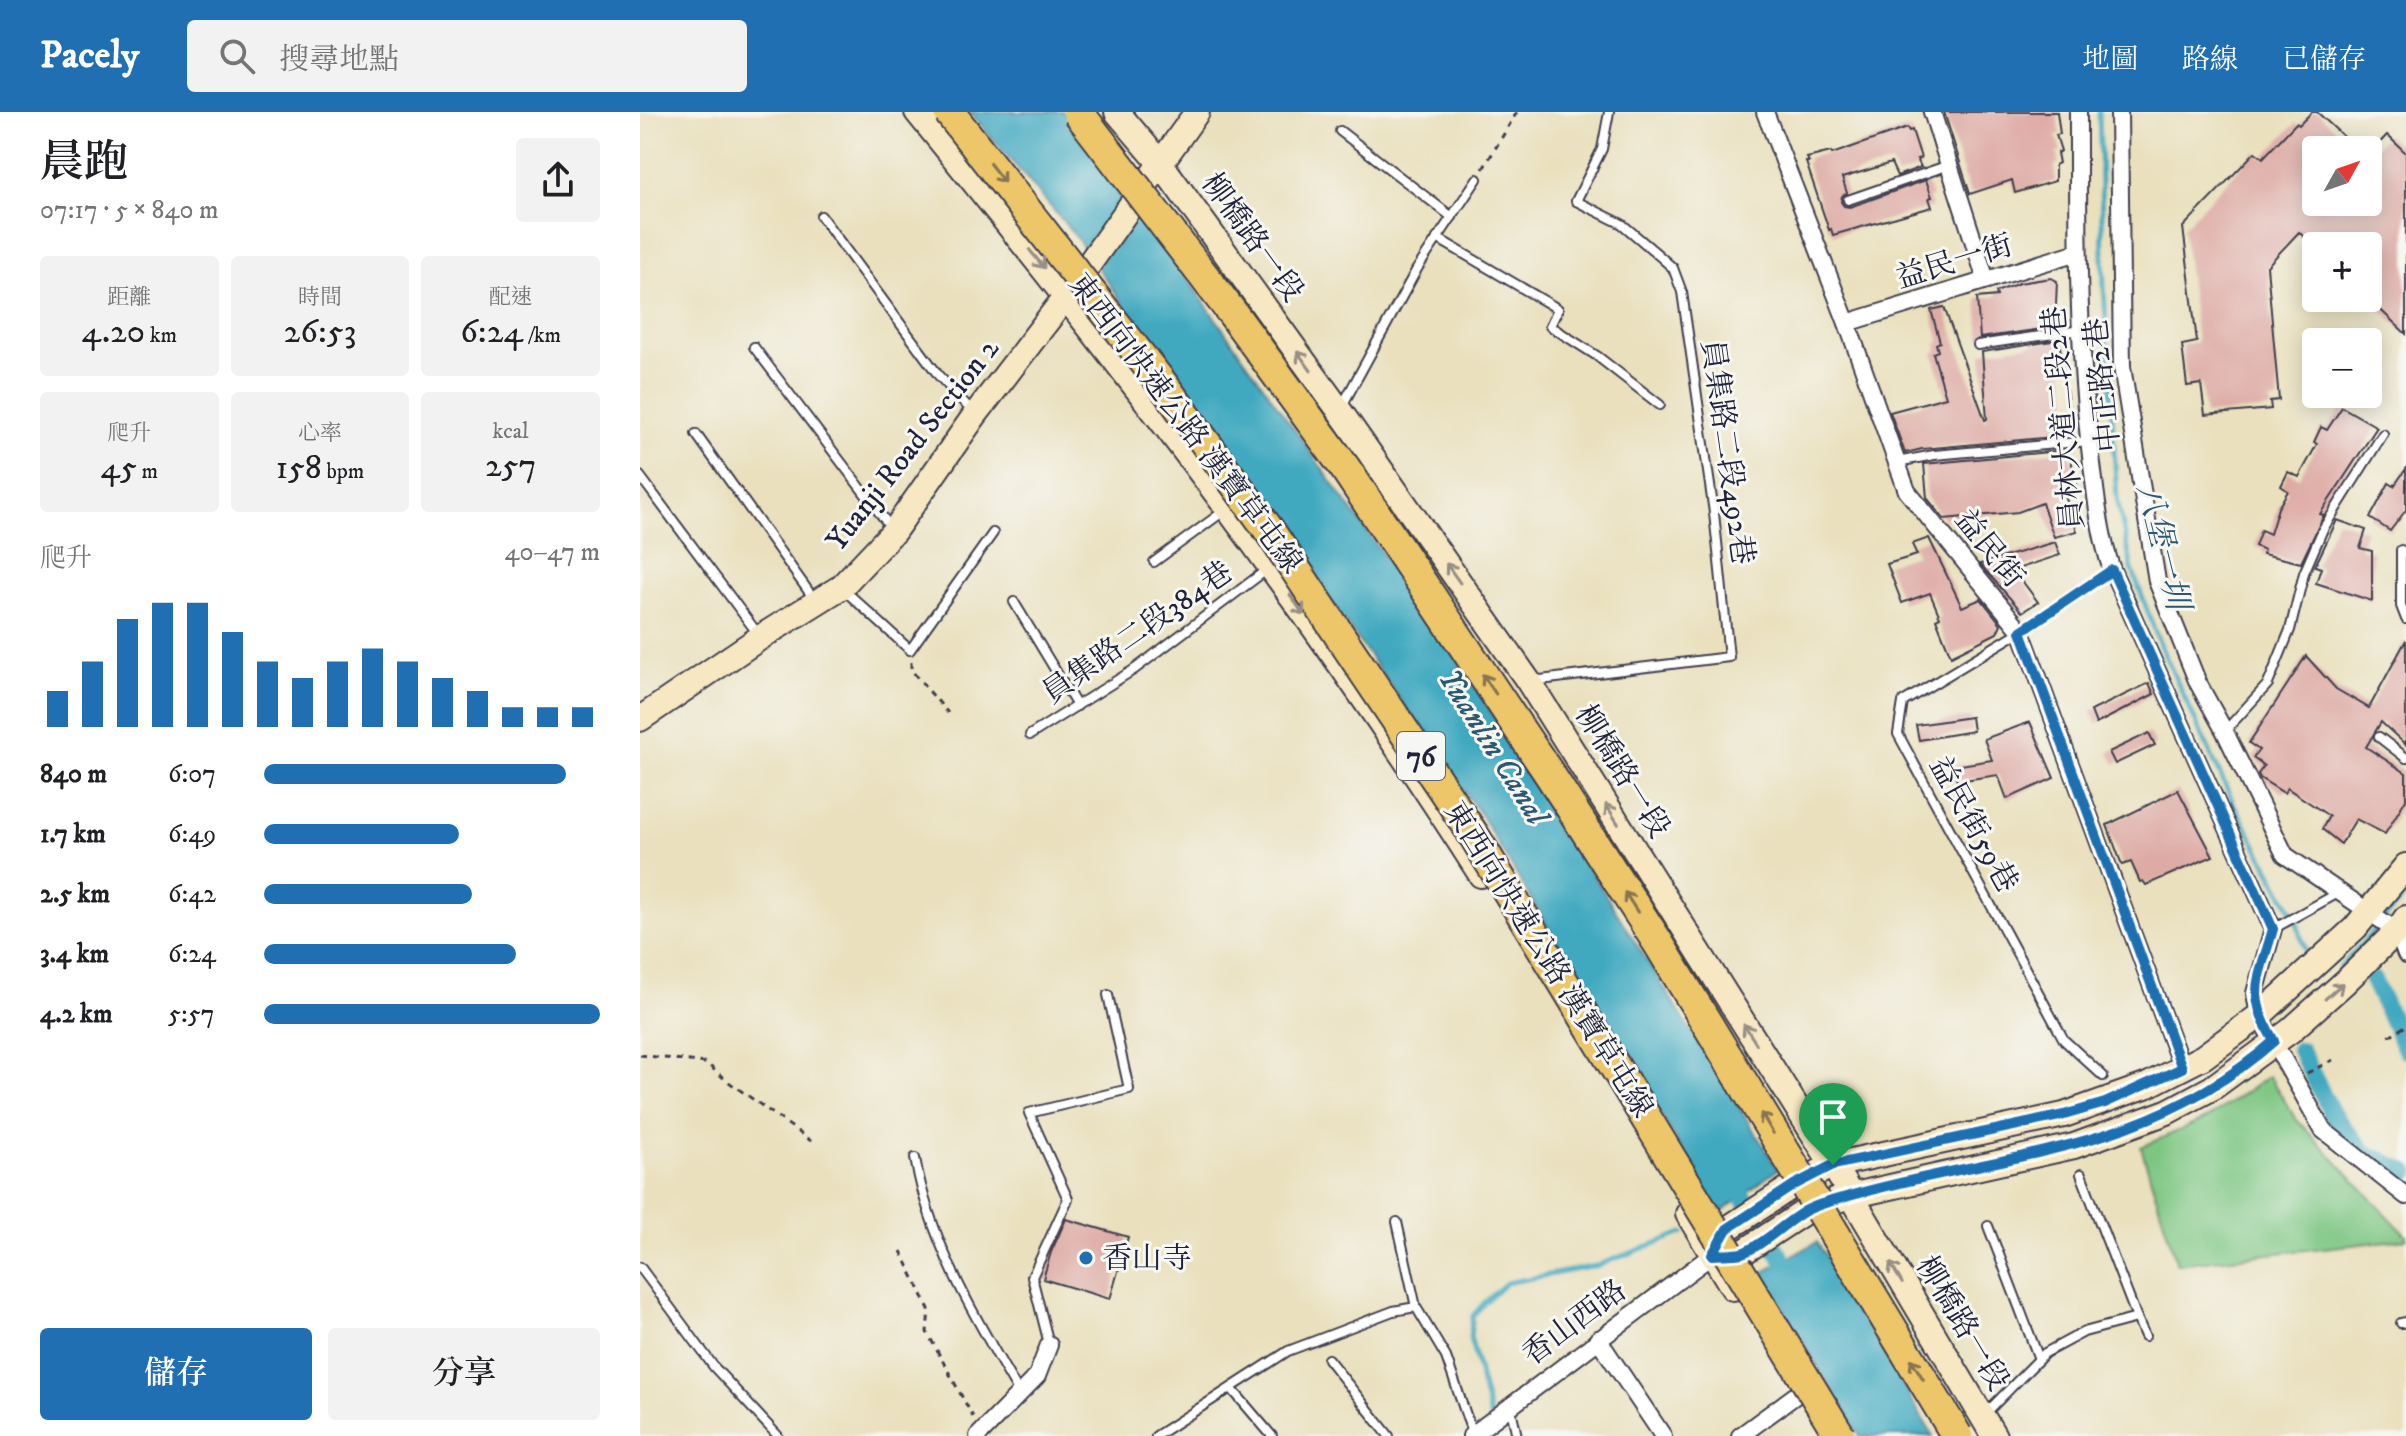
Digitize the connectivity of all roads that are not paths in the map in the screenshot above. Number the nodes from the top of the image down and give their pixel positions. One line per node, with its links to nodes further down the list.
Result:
1 (917, 112): 21 (main road, one-way to 21)
2 (949, 112): 96 (highway, 東西向快速公路 漢寶草屯線 / 76, one-way to 96, bridge)
3 (1078, 112): 97 (highway, one-way to 3, bridge)
4 (1117, 112): 12 (main road, 柳橋路一段)
5 (1197, 112): 12 (main road)
6 (1609, 112): 47 (lane, 員集路二段492巷)
7 (1765, 112): 22 (street, 益民街)
8 (1932, 112): 13 (street)
9 (2078, 112): 19 (street, 員林大道二段2巷)
10 (2119, 112): 50 (street, 中正路2巷)
11 (1340, 131): 17 (lane)
12 (1161, 164): 21 (main road, Yuanji Road Section 2); 27 (main road, 柳橋路一段, one-way to 12)
13 (1949, 165): 15 (lane); 20 (street)
14 (1477, 179): 17 (lane)
15 (1848, 200)
16 (821, 216): 28 (lane)
17 (1452, 217): 18 (lane)
18 (1437, 238): 26 (lane); 27 (lane)
19 (2078, 252): 20 (street, 益民一街); 23 (street, 員林大道二段2巷)
20 (1986, 280): 22 (street, 益民一街)
21 (1067, 295): 28 (main road, Yuanji Road Section 2); 34 (main road)
22 (1847, 323): 32 (street, 益民街)
23 (2081, 330): 24 (lane); 31 (street, 員林大道二段2巷)
24 (1978, 345)
25 (754, 347): 35 (lane)
26 (1660, 405)
27 (1339, 410): 47 (main road, 柳橋路一段, one-way to 27)
28 (975, 415): 35 (main road, Yuanji Road Section 2)
29 (696, 434): 43 (lane)
30 (2383, 434): 50 (lane)
31 (2089, 441): 32 (lane); 40 (street, 員林大道二段2巷)
32 (1897, 462): 45 (street, 益民街)
33 (640, 476): 46 (lane)
34 (1228, 508): 38 (lane); 39 (main road)
35 (894, 531): 41 (main road, Yuanji Road Section 2)
36 (993, 533): 41 (lane)
37 (2401, 550): 44 (lane)
38 (1154, 562)
39 (1270, 567): 48 (lane, 員集路二段384巷); 72 (main road, one-way to 72)
40 (2112, 570): 45 (lane); 58 (street, 員林大道二段2巷)
41 (841, 587): 43 (main road, Yuanji Road Section 2)
42 (1014, 602): 48 (lane)
43 (818, 603): 46 (main road, Yuanji Road Section 2)
44 (2406, 619)
45 (2021, 631): 63 (street, 益民街); 64 (lane, 益民街59巷)
46 (761, 637): 49 (main road, Yuanji Road Section 2)
47 (1529, 682): 66 (main road, 柳橋路一段, one-way to 47)
48 (1077, 706): 51 (lane, 員集路二段384巷)
49 (640, 719)
50 (2225, 732): 55 (street, 中正路2巷)
51 (1030, 735)
52 (2379, 737): 53 (lane)
53 (2406, 758)
54 (2406, 866): 56 (main road)
55 (2341, 892): 56 (street, 中正路2巷); 58 (lane)
56 (2362, 919): 57 (street, 中正路2巷); 61 (main road)
57 (2401, 924): 59 (street); 62 (main road, one-way to 57)
58 (2273, 929): 61 (street)
59 (2406, 955)
60 (1108, 995): 78 (lane)
61 (2267, 1010): 62 (street); 63 (main road)
62 (2282, 1036): 68 (main road); 69 (street)
63 (2182, 1068): 66 (main road)
64 (2103, 1076)
65 (915, 1158): 83 (lane)
66 (1833, 1165): 68 (main road, 柳橋路一段); 72 (main road)
67 (2081, 1174): 75 (lane)
68 (1850, 1196): 72 (main road); 85 (main road, 柳橋路一段, one-way to 68)
69 (2406, 1196)
70 (1397, 1222): 74 (lane)
71 (1988, 1226): 80 (lane)
72 (1712, 1255): 77 (street, 香山西路); 82 (main road)
73 (640, 1267): 88 (lane)
74 (1416, 1307): 81 (lane); 87 (lane)
75 (2137, 1318): 76 (lane); 80 (lane)
76 (2145, 1336)
77 (1598, 1339): 84 (street, 香山西路); 93 (street)
78 (1049, 1345): 83 (street)
79 (1328, 1359): 91 (lane)
80 (2039, 1359): 85 (lane)
81 (1231, 1388): 89 (lane); 90 (lane)
82 (1800, 1392): 94 (street); 95 (main road)
83 (1019, 1394): 86 (street)
84 (1510, 1405): 87 (street, 香山西路); 92 (lane)
85 (1988, 1426)
86 (980, 1434)
87 (1472, 1435)
88 (778, 1436)
89 (1156, 1436)
90 (1272, 1436)
91 (1389, 1436)
92 (1517, 1436)
93 (1663, 1436)
94 (1740, 1436)
95 (1826, 1436)
96 (1840, 1436)
97 (1957, 1436)

